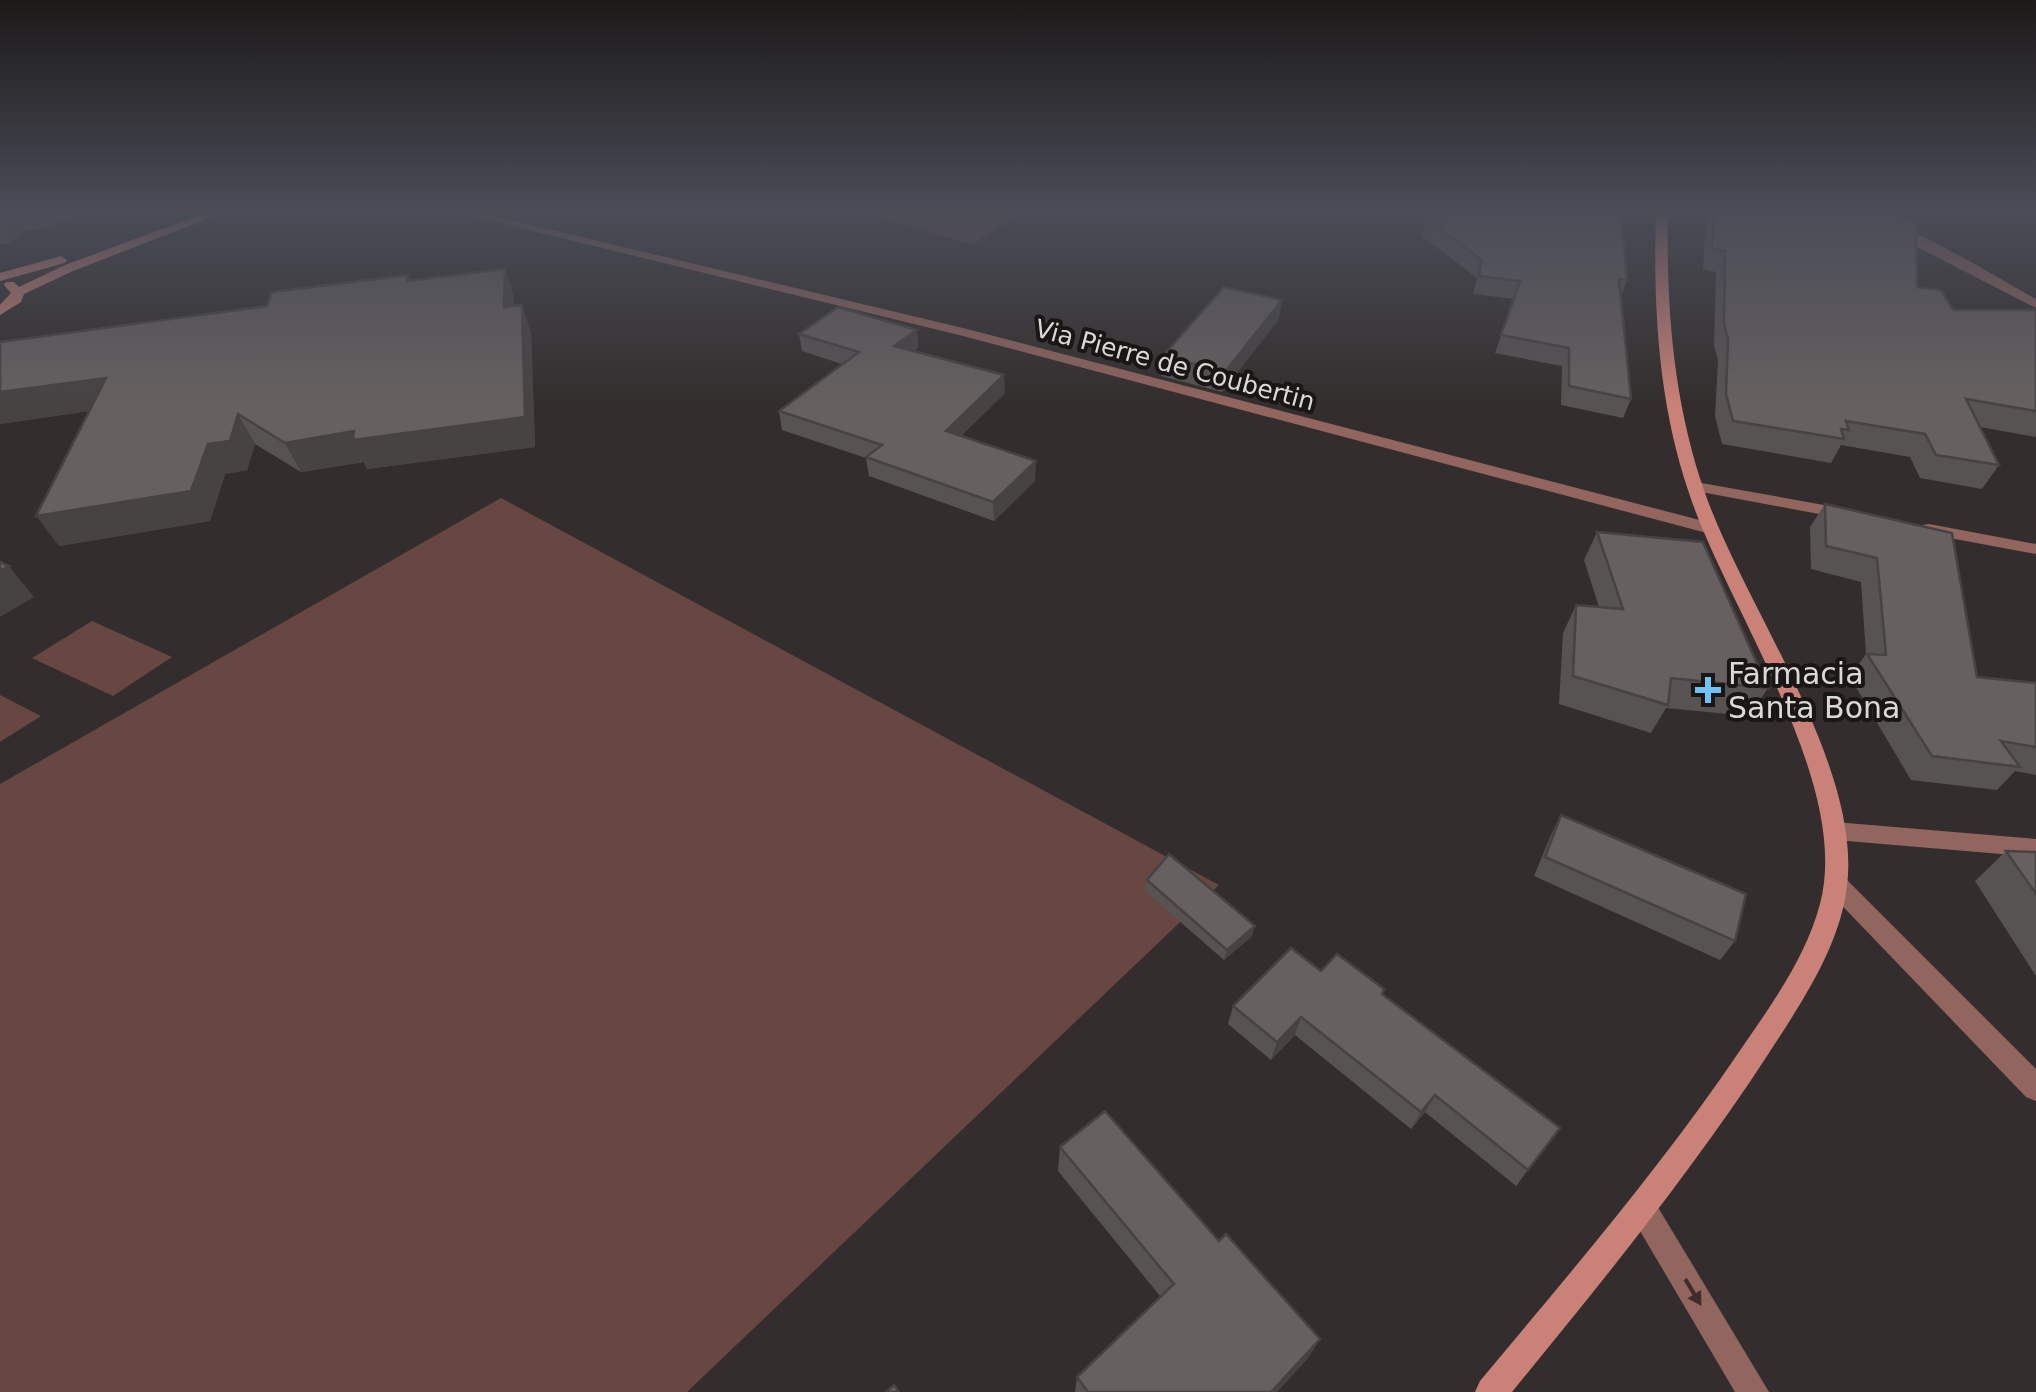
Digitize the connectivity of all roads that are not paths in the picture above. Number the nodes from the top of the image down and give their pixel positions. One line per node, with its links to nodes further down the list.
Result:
1 (54, 275): 6 (street)
2 (724, 275): 12 (street, Via Pierre de Coubertin)
3 (1660, 275): 9 (street)
4 (1984, 275): 7 (street)
5 (0, 280): 6 (street)
6 (18, 292): 8 (street)
7 (2036, 304)
8 (0, 311)
9 (1696, 487): 10 (street); 12 (street)
10 (1866, 518)
11 (1904, 525): 13 (street)
12 (1709, 528): 14 (street)
13 (2036, 549)
14 (1834, 831): 15 (street); 16 (street)
15 (2036, 848)
16 (1836, 884): 17 (street); 18 (street)
17 (2036, 1088)
18 (1642, 1209): 19 (street); 20 (street, one-way to 20)
19 (1491, 1392)
20 (1752, 1392)

